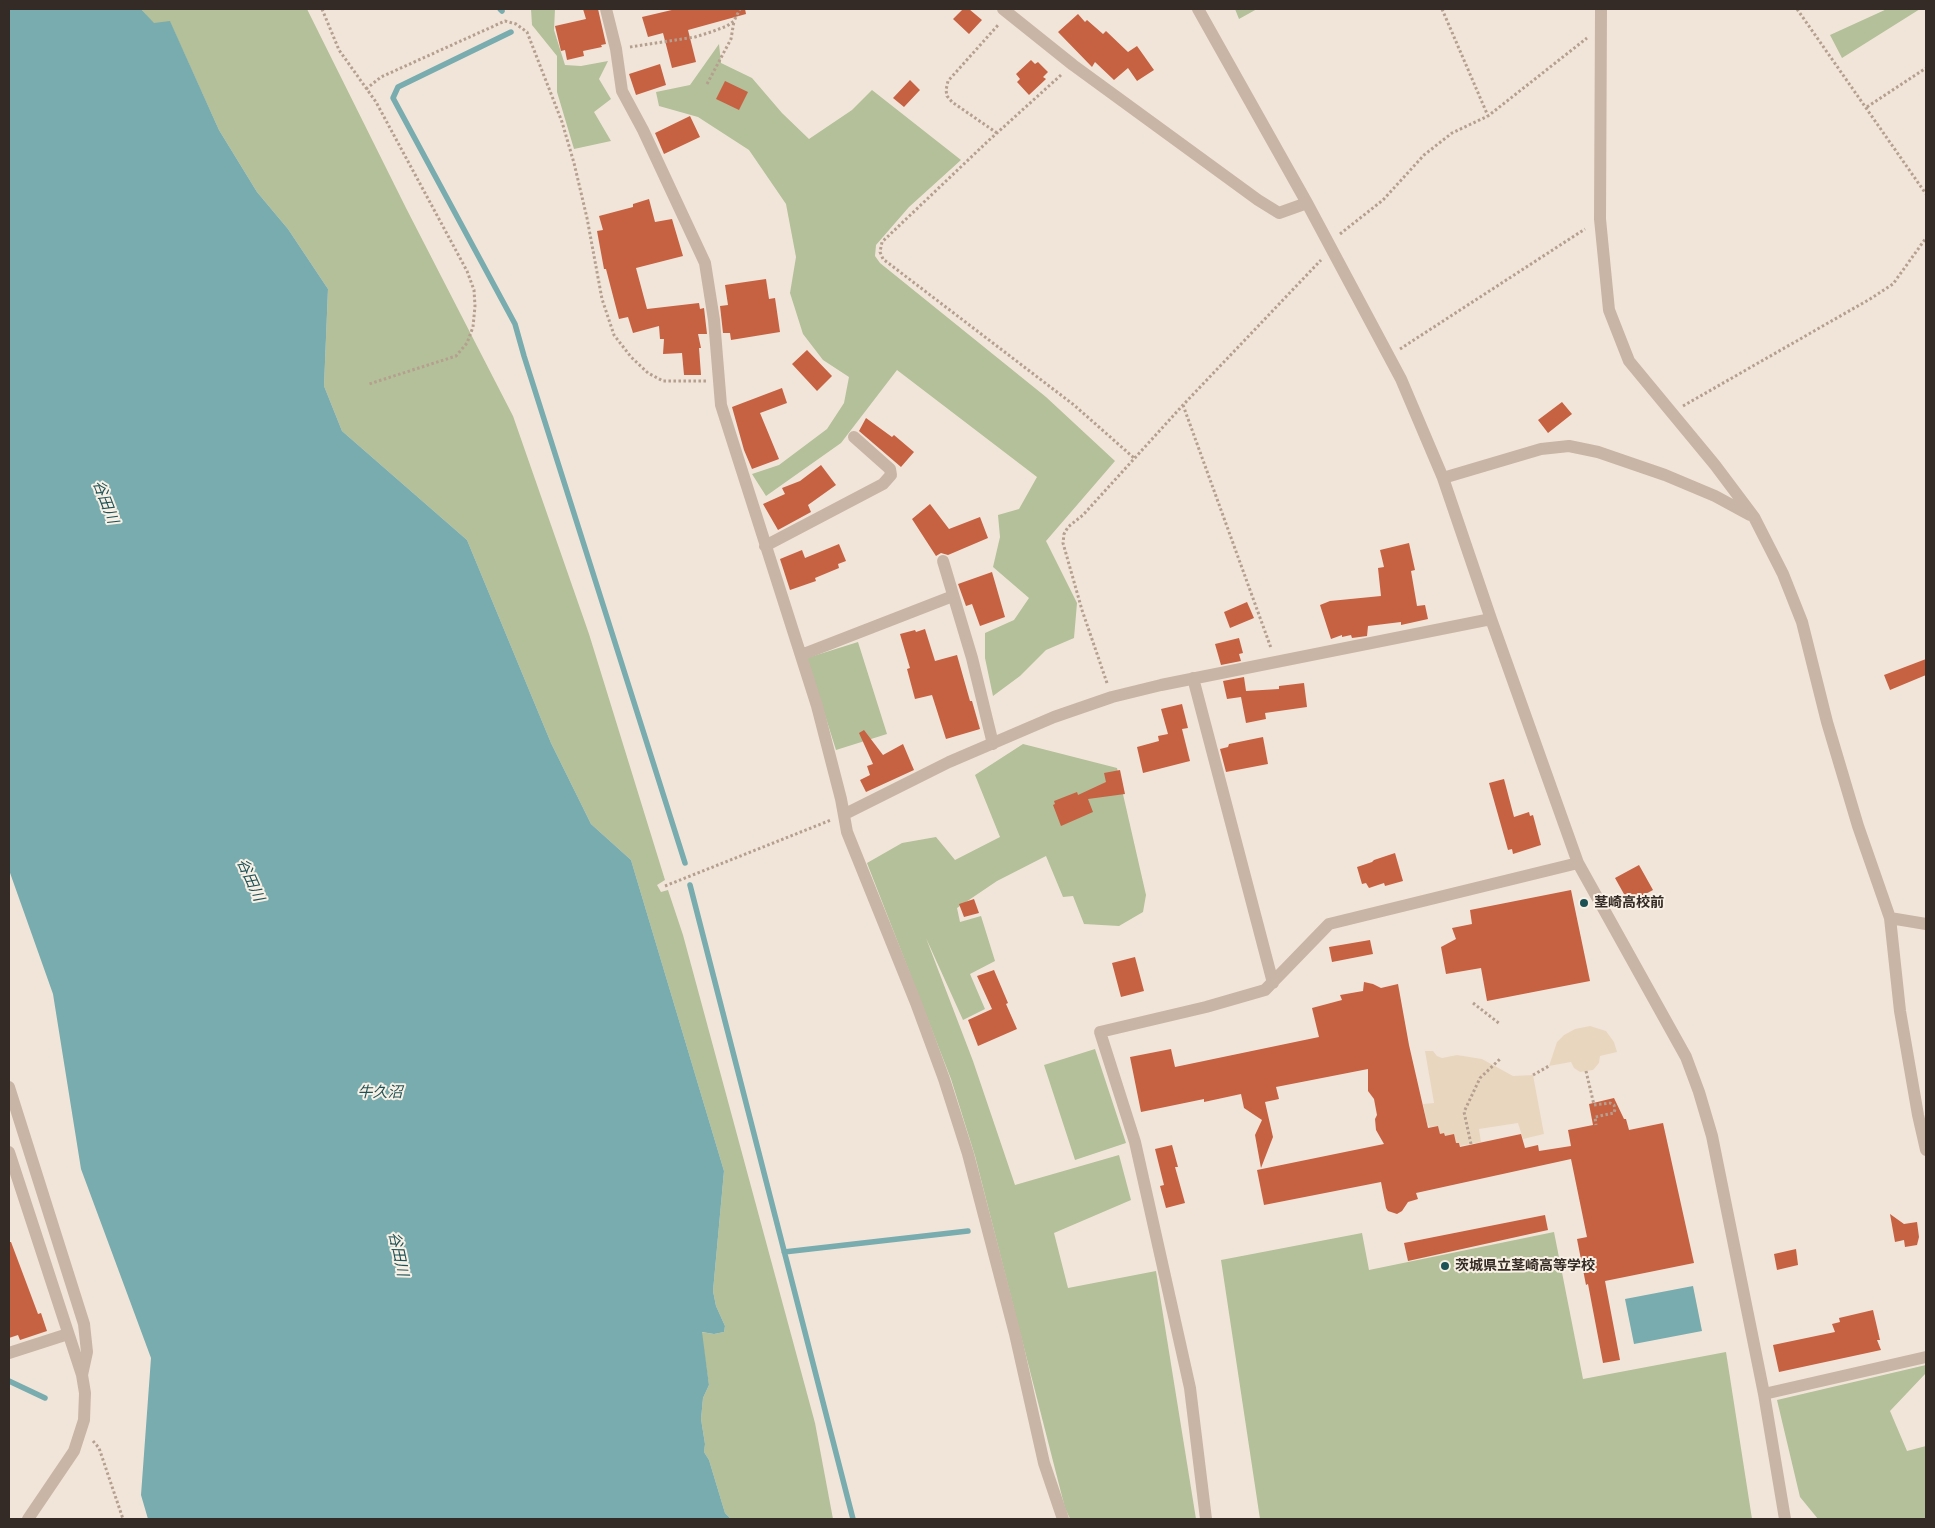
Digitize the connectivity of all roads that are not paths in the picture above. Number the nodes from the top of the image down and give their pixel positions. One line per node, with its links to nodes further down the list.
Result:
1 (606, 9): 9 (street)
2 (1198, 9): 5 (street)
3 (1601, 9): 8 (street)
4 (1006, 11): 5 (street)
5 (1307, 203): 7 (street)
6 (854, 437): 9 (street)
7 (1443, 478): 8 (street); 12 (street)
8 (1754, 517): 18 (street)
9 (766, 546): 13 (street)
10 (944, 562): 11 (street)
11 (953, 596): 13 (street); 15 (street)
12 (1491, 619): 14 (street); 17 (street)
13 (801, 655): 16 (street)
14 (1193, 678): 15 (street); 20 (street)
15 (993, 744): 16 (street)
16 (845, 814): 30 (street)
17 (1578, 862): 20 (street); 28 (street)
18 (1890, 918): 19 (street); 22 (street)
19 (1926, 924)
20 (1273, 983): 31 (street)
21 (9, 1087): 27 (street)
22 (1926, 1150)
23 (9, 1152): 24 (street)
24 (68, 1334): 25 (street); 27 (street)
25 (9, 1353)
26 (1926, 1357): 28 (street)
27 (82, 1375): 29 (street)
28 (1764, 1394): 32 (street)
29 (28, 1519)
30 (1064, 1519)
31 (1206, 1519)
32 (1786, 1519)

